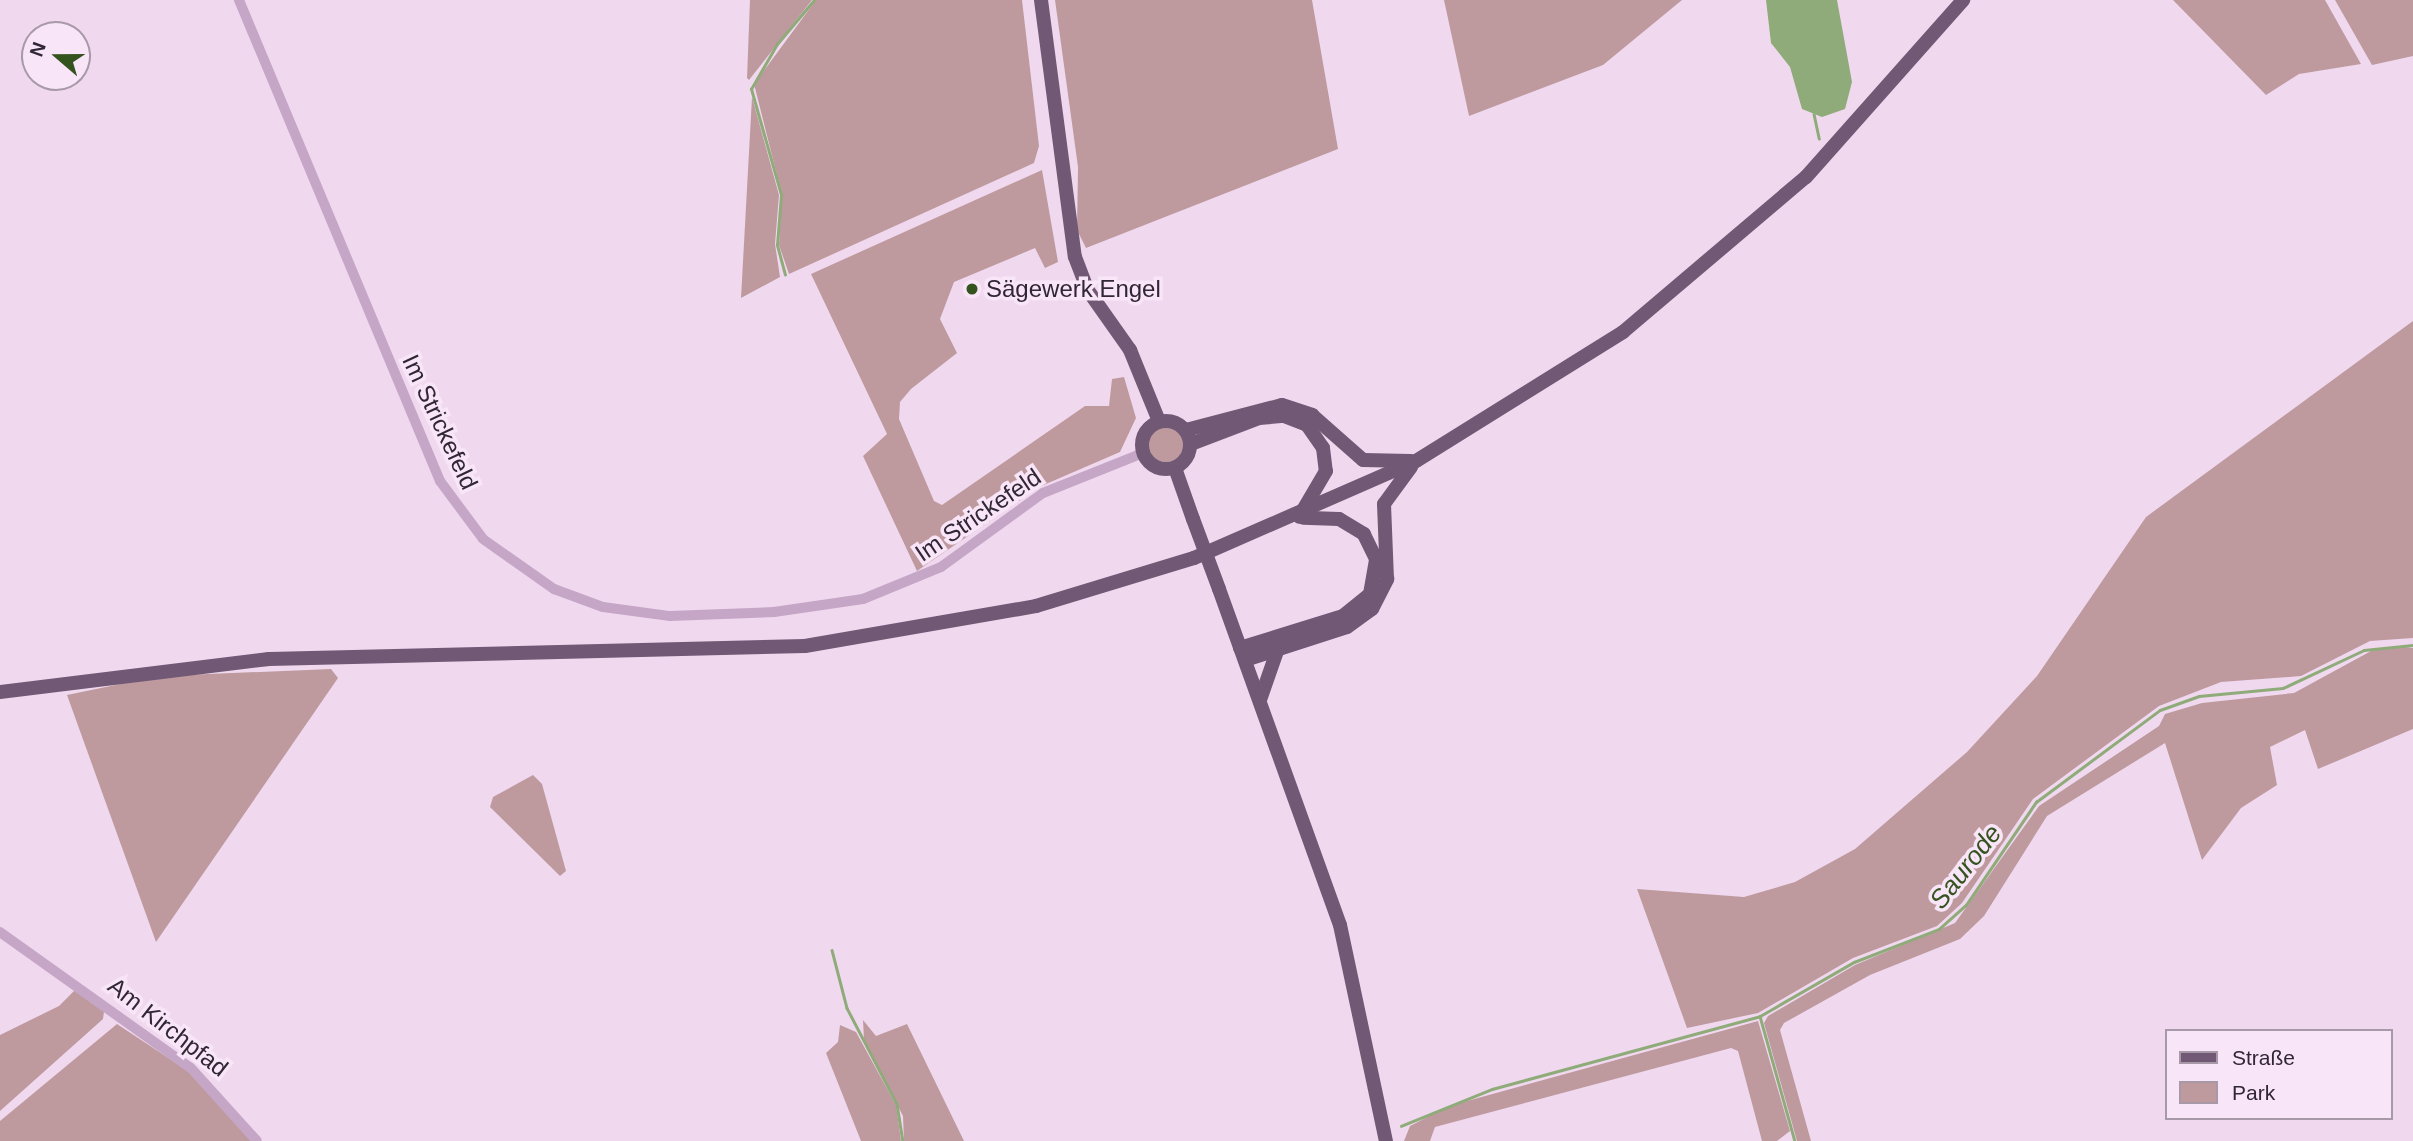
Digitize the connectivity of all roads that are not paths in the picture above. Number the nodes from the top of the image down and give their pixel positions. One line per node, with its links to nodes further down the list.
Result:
1 (239, 0): 6 (street, Im Strickefeld)
2 (1041, 0): 4 (main road)
3 (1963, 0): 7 (main road)
4 (1158, 421): 5 (main road); 6 (main road)
5 (1189, 437): 7 (main road); 8 (main road); 9 (main road)
6 (1143, 453): 8 (main road)
7 (1416, 461): 9 (main road); 10 (main road)
8 (1175, 468): 11 (main road, bridge)
9 (1298, 518): 11 (main road); 12 (main road)
10 (1277, 653): 11 (main road); 13 (main road)
11 (1243, 654): 13 (main road)
12 (0, 692)
13 (1260, 702): 16 (main road)
14 (0, 932): 15 (street, Am Kirchpfad)
15 (257, 1141)
16 (1386, 1141)

